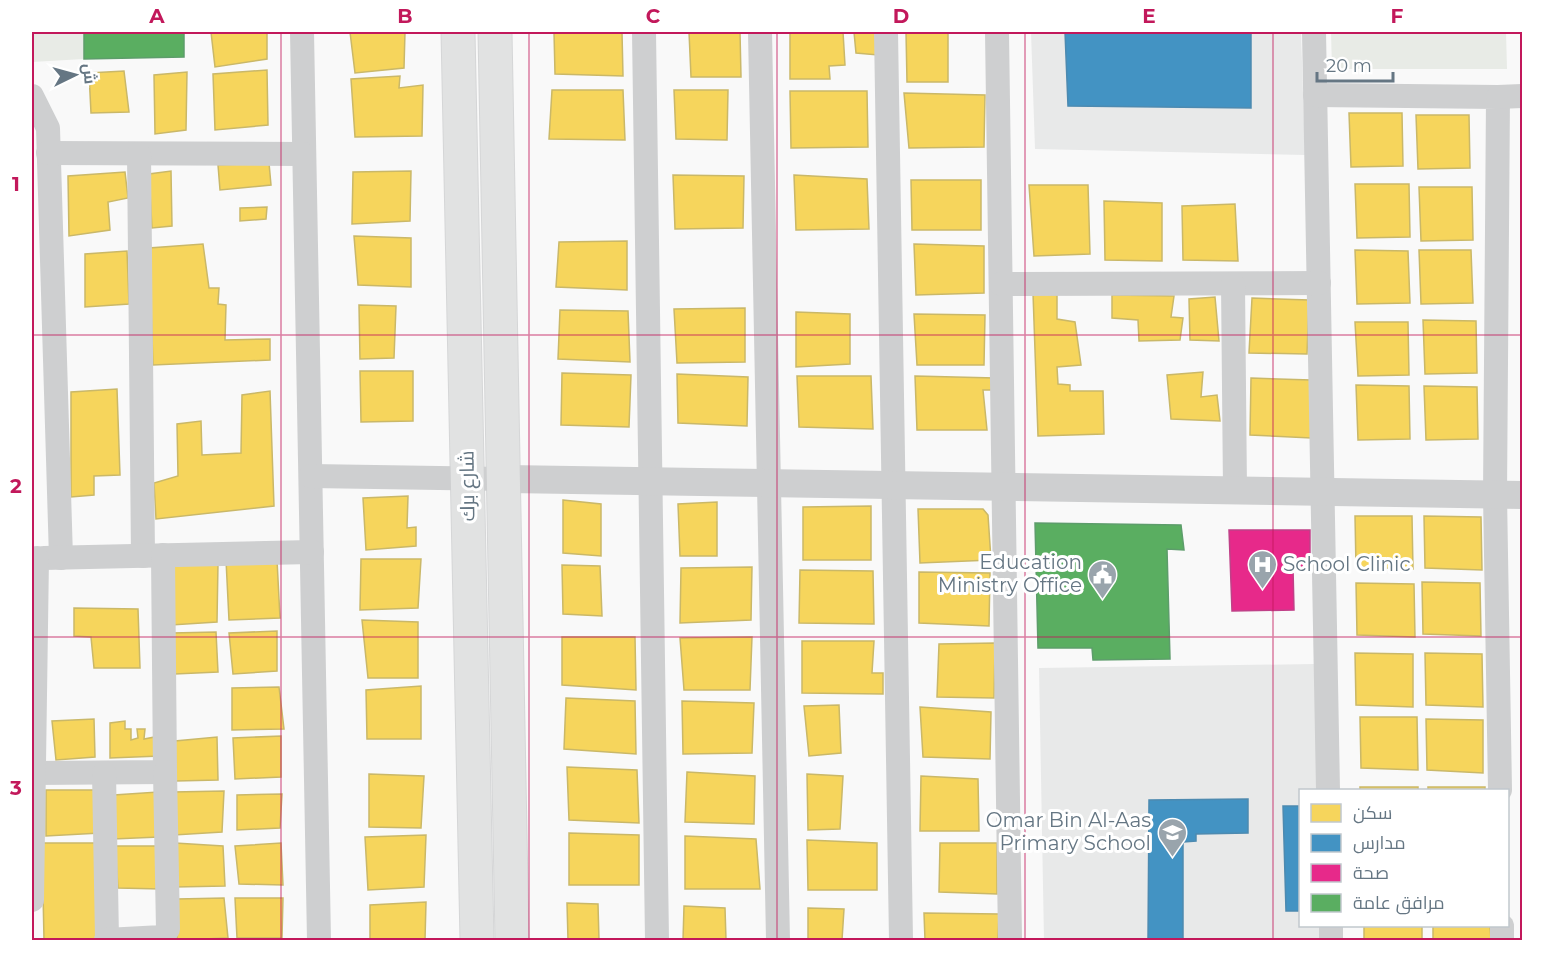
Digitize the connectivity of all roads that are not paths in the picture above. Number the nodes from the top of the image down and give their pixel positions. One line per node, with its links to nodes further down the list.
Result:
1 (302, 32): 15 (street)
2 (458, 32): 20 (main road, شارع برك)
3 (495, 32): 21 (main road, شارع برك)
4 (644, 32): 22 (street)
5 (760, 32): 23 (street)
6 (886, 32): 24 (street)
7 (997, 32): 17 (street)
8 (1314, 32): 9 (street)
9 (1315, 95): 12 (street); 16 (street)
10 (32, 96): 13 (street)
11 (1522, 96): 12 (street)
12 (1498, 97): 28 (street)
13 (48, 153): 14 (street); 32 (street)
14 (139, 154): 15 (street); 30 (street)
15 (303, 154): 19 (street)
16 (1319, 283): 18 (street); 27 (street)
17 (1001, 284): 18 (street); 25 (street)
18 (1233, 284): 26 (street)
19 (311, 476): 20 (street); 29 (street)
20 (466, 479): 21 (street); 42 (main road, شارع برك)
21 (503, 479): 22 (street); 43 (main road, شارع برك)
22 (651, 482): 23 (street); 44 (street)
23 (769, 484): 24 (street); 45 (street)
24 (893, 486): 25 (street); 46 (street)
25 (1005, 487): 26 (street); 47 (street)
26 (1235, 491): 27 (street)
27 (1323, 492): 28 (street); 37 (street)
28 (1509, 495): 38 (street)
29 (312, 552): 30 (street); 41 (street)
30 (153, 555): 32 (street); 34 (street)
31 (34, 558): 32 (street); 33 (street)
32 (61, 558)
33 (33, 717): 35 (street)
34 (165, 772): 36 (street); 40 (street)
35 (34, 773): 36 (street); 39 (street)
36 (104, 774): 40 (street)
37 (1328, 789)
38 (1500, 789)
39 (32, 900)
40 (107, 940)
41 (319, 940)
42 (477, 940)
43 (512, 940)
44 (657, 940)
45 (778, 940)
46 (901, 940)
47 (1010, 940)

